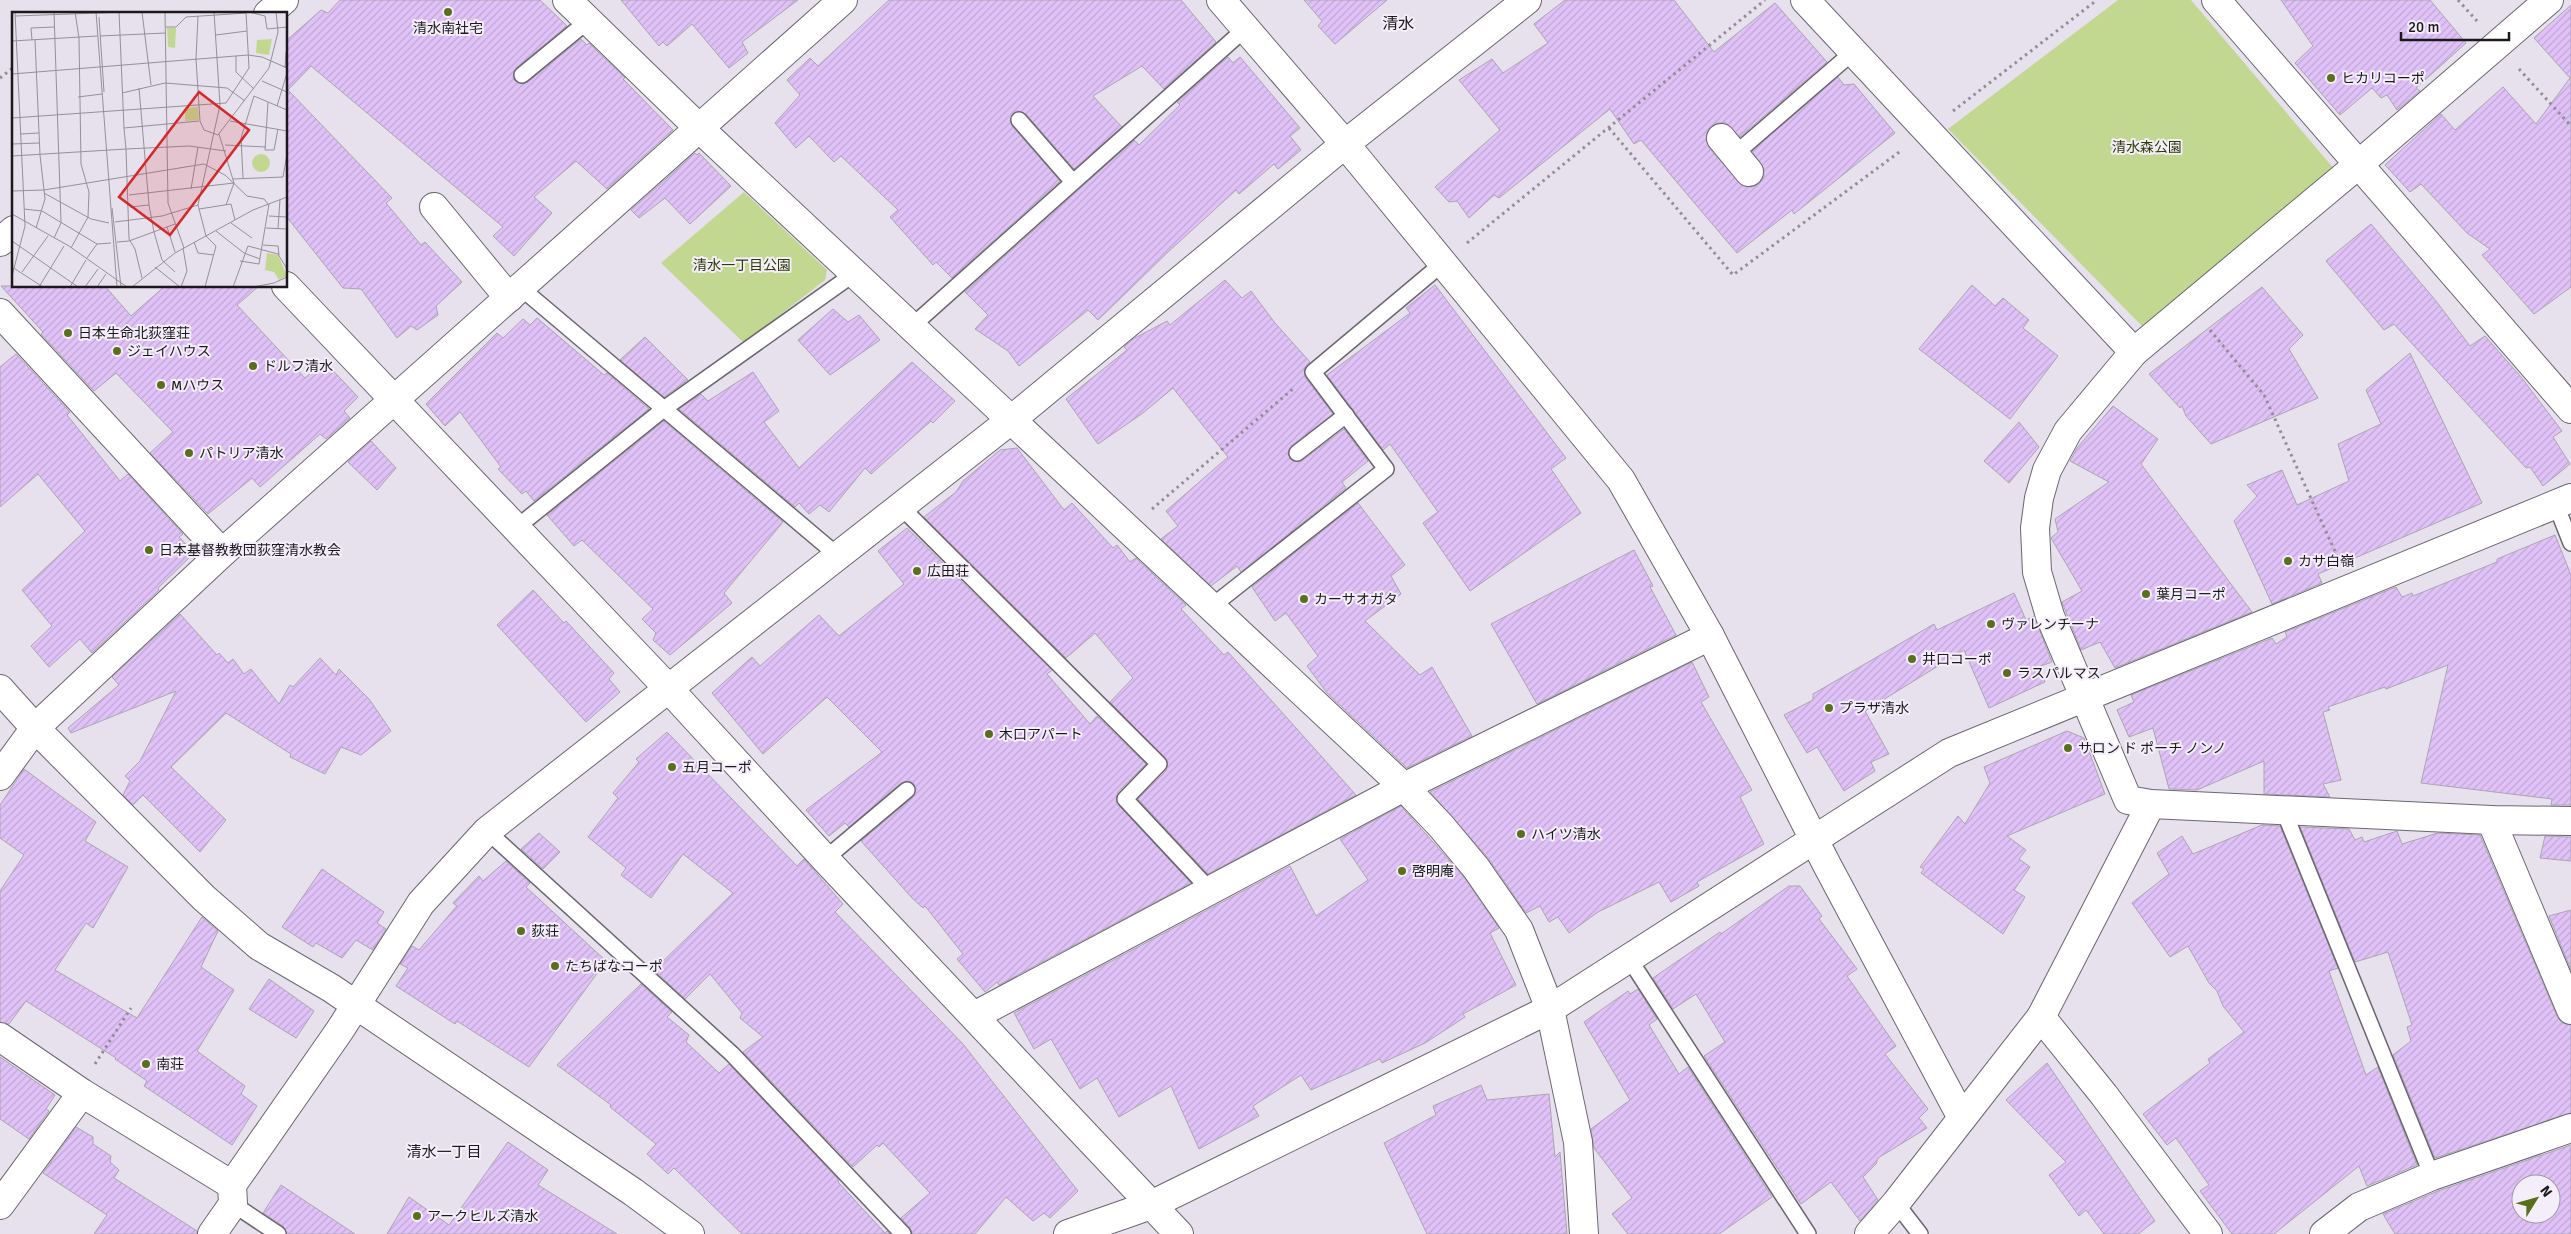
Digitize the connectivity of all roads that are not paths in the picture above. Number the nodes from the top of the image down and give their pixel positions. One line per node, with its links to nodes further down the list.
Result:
1 (284, 0): 9 (street)
2 (843, 0): 14 (street)
3 (1221, 0): 10 (street)
4 (1527, 0): 15 (street)
5 (1805, 0): 11 (street)
6 (2216, 0): 17 (street)
7 (2549, 0): 17 (street)
8 (578, 7): 12 (lane); 14 (street)
9 (270, 12)
10 (1246, 28): 15 (street); 18 (lane)
11 (1853, 52): 16 (lane); 28 (street)
12 (522, 75)
13 (1019, 120): 18 (lane)
14 (700, 129): 23 (street); 25 (street)
15 (1345, 144): 22 (street); 33 (street)
16 (1735, 154)
17 (2359, 164): 28 (street); 31 (street)
18 (1073, 182): 27 (lane)
19 (434, 207): 25 (street)
20 (12, 232): 21 (street)
21 (0, 242)
22 (1443, 263): 32 (lane); 42 (street)
23 (854, 273): 27 (street); 30 (lane)
24 (288, 288): 29 (street)
25 (515, 293): 29 (street); 30 (lane)
26 (0, 312): 39 (street)
27 (911, 327): 33 (street)
28 (2134, 352): 45 (street)
29 (393, 400): 37 (street); 39 (street)
30 (664, 408): 37 (lane); 40 (lane)
31 (2571, 409)
32 (1346, 416): 34 (lane); 41 (lane)
33 (1011, 420): 36 (street); 41 (street)
34 (1297, 453)
35 (2563, 501): 38 (lane); 45 (street)
36 (900, 506): 40 (street); 57 (lane)
37 (516, 528): 43 (street)
38 (2571, 543)
39 (222, 553): 46 (street)
40 (837, 555): 43 (street)
41 (1211, 608): 48 (street)
42 (1710, 636): 48 (street); 55 (street)
43 (668, 688): 54 (street); 56 (street)
44 (0, 689): 46 (street)
45 (2084, 696): 50 (street); 55 (street)
46 (35, 728): 47 (street); 59 (street)
47 (0, 776)
48 (1404, 787): 57 (street); 60 (street)
49 (907, 790): 56 (lane)
50 (2140, 802): 51 (street); 63 (street)
51 (2283, 809): 52 (street); 68 (lane)
52 (2491, 820): 53 (street); 61 (street)
53 (2571, 821)
54 (486, 831): 59 (street); 76 (lane)
55 (1814, 840): 58 (street); 66 (street)
56 (825, 859): 62 (street)
57 (1210, 890): 62 (street)
58 (1630, 960): 60 (street); 80 (lane)
59 (355, 1005): 69 (street); 75 (street)
60 (1550, 1009): 72 (street); 79 (street)
61 (2571, 1010)
62 (974, 1016): 72 (street)
63 (2041, 1017): 66 (street); 83 (street)
64 (0, 1037): 65 (street)
65 (81, 1091): 69 (street); 71 (street)
66 (1962, 1118): 70 (street)
67 (2571, 1128): 68 (street)
68 (2432, 1176): 84 (street)
69 (233, 1194): 73 (street); 74 (lane)
70 (1896, 1203): 81 (street); 82 (lane)
71 (0, 1205)
72 (1151, 1205): 77 (street); 78 (street)
73 (212, 1234)
74 (278, 1234)
75 (690, 1234)
76 (903, 1234)
77 (1068, 1234)
78 (1179, 1234)
79 (1584, 1234)
80 (1808, 1234)
81 (1869, 1234)
82 (1920, 1234)
83 (2208, 1234)
84 (2324, 1234)

